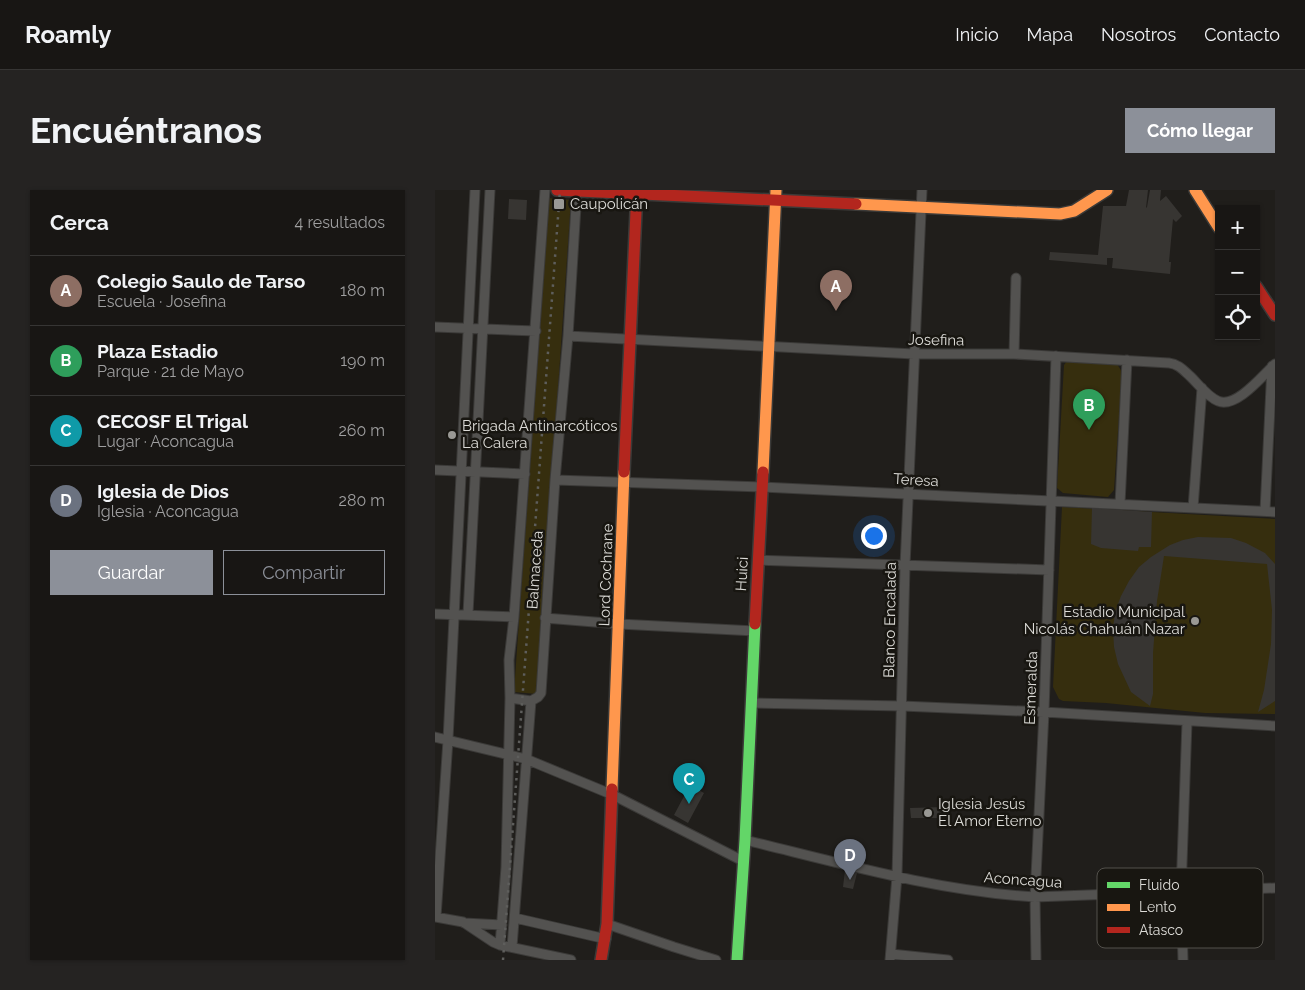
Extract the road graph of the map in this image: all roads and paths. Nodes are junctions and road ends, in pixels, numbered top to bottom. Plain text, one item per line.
1 (475, 190) edge
2 (490, 190) edge
3 (545, 190) edge
4 (557, 190) edge
5 (922, 190) edge
6 (1107, 190) edge
7 (1195, 190) edge
8 (576, 191) edge
9 (637, 192) edge
10 (776, 195) edge
11 (921, 208) junction
12 (1215, 222) edge
13 (1016, 278) dead end
14 (1260, 292) edge
15 (1274, 311) edge
16 (435, 327) edge
17 (467, 328) junction
18 (482, 329) junction
19 (536, 331) junction
20 (568, 336) junction
21 (629, 339) junction
22 (769, 346) junction
23 (914, 354) junction
24 (1014, 354) junction
25 (1056, 356) junction
26 (1127, 360) junction
27 (1274, 365) edge
28 (1202, 388) junction
29 (435, 470) edge
30 (462, 471) junction
31 (475, 472) junction
32 (525, 474) junction
33 (555, 480) junction
34 (625, 483) junction
35 (762, 487) junction
36 (908, 493) junction
37 (1051, 501) junction
38 (1120, 504) junction
39 (1193, 508) junction
40 (1265, 511) junction
41 (1275, 512) edge
42 (758, 560) junction
43 (905, 566) junction
44 (1049, 570) junction
45 (435, 614) edge
46 (455, 614) junction
47 (468, 614) junction
48 (515, 617) junction
49 (545, 618) junction
50 (619, 624) junction
51 (755, 631) junction
52 (510, 698) junction
53 (531, 701) junction
54 (751, 703) junction
55 (902, 706) junction
56 (1044, 712) junction
57 (1187, 722) junction
58 (1275, 726) edge
59 (435, 737) edge
60 (448, 740) junction
61 (509, 754) junction
62 (526, 759) junction
63 (613, 795) junction
64 (745, 840) junction
65 (438, 854) edge
66 (743, 861) junction
67 (1182, 868) edge
68 (897, 876) junction
69 (1097, 895) edge
70 (1035, 897) junction
71 (436, 917) edge
72 (515, 918) junction
73 (463, 922) junction
74 (607, 924) junction
75 (501, 925) junction
76 (605, 939) junction
77 (500, 945) junction
78 (512, 947) junction
79 (890, 957) edge
80 (571, 960) edge
81 (601, 960) edge
82 (716, 960) edge
83 (737, 960) edge
84 (948, 960) edge
85 (1036, 960) edge

1 - 17 street
2 - 18 street
3 - 19 street, Balmaceda
4 - 8 street
5 - 11 street, Blanco Encalada
6 - 11 street
7 - 12 street
8 - 9 street
8 - 20 street, Balmaceda
9 - 10 street
9 - 21 street, Lord Cochrane
10 - 11 street
10 - 22 street, Huici
11 - 23 street, Blanco Encalada
13 - 24 street
14 - 15 street
16 - 17 street
17 - 18 street
17 - 30 street
18 - 19 street
18 - 31 street
19 - 32 street, Balmaceda
20 - 21 street, Josefina
20 - 33 street, Balmaceda
21 - 22 street, Josefina
21 - 34 street, Lord Cochrane
22 - 23 street, Josefina
22 - 35 street, Huici
23 - 24 street, Josefina
23 - 36 street, Blanco Encalada
24 - 25 street, Josefina
25 - 26 street, Josefina
25 - 37 street, Esmeralda
26 - 28 street, Josefina
26 - 38 street
27 - 28 street, Josefina
27 - 40 street
28 - 39 street
29 - 30 street
30 - 31 street
30 - 46 street
31 - 32 street
31 - 47 street
32 - 48 street, Balmaceda
33 - 34 street, Teresa
33 - 49 street, Balmaceda
34 - 35 street, Teresa
34 - 50 street, Lord Cochrane
35 - 36 street, Teresa
35 - 42 street, Huici
36 - 37 street, Teresa
36 - 43 street, Blanco Encalada
37 - 38 street, Teresa
37 - 44 street, Esmeralda
38 - 39 street, Teresa
39 - 40 street, Teresa
40 - 41 street, Teresa
42 - 43 street
42 - 51 street, Huici
43 - 44 street
43 - 55 street, Blanco Encalada
44 - 56 street, Esmeralda
45 - 46 street
46 - 47 street
46 - 60 street
47 - 48 street
48 - 52 street, Balmaceda
49 - 50 street
49 - 53 street, Balmaceda
50 - 51 street
50 - 63 street, Lord Cochrane
51 - 54 street, Huici
52 - 53 street
52 - 61 street, Balmaceda
53 - 62 street, Balmaceda
54 - 55 street
54 - 64 street, Huici
55 - 56 street
55 - 68 street, Blanco Encalada
56 - 57 street
56 - 70 street, Esmeralda
57 - 58 street
57 - 67 street
59 - 60 street
60 - 61 street
60 - 65 street
61 - 62 street
61 - 75 street, Balmaceda
62 - 63 street
62 - 72 street, Balmaceda
63 - 66 street
63 - 74 street, Lord Cochrane
64 - 66 street, Huici
64 - 68 street, Aconcagua
65 - 71 street
66 - 83 street, Huici
68 - 70 street, Aconcagua
68 - 79 street, Blanco Encalada
69 - 70 street, Aconcagua
70 - 85 street, Esmeralda
71 - 73 street
72 - 76 street
72 - 78 street, Balmaceda
73 - 75 street
73 - 77 street
74 - 76 street, Lord Cochrane
74 - 82 street
75 - 77 street, Balmaceda
76 - 81 street, Lord Cochrane
77 - 78 street
78 - 80 street
79 - 84 street

